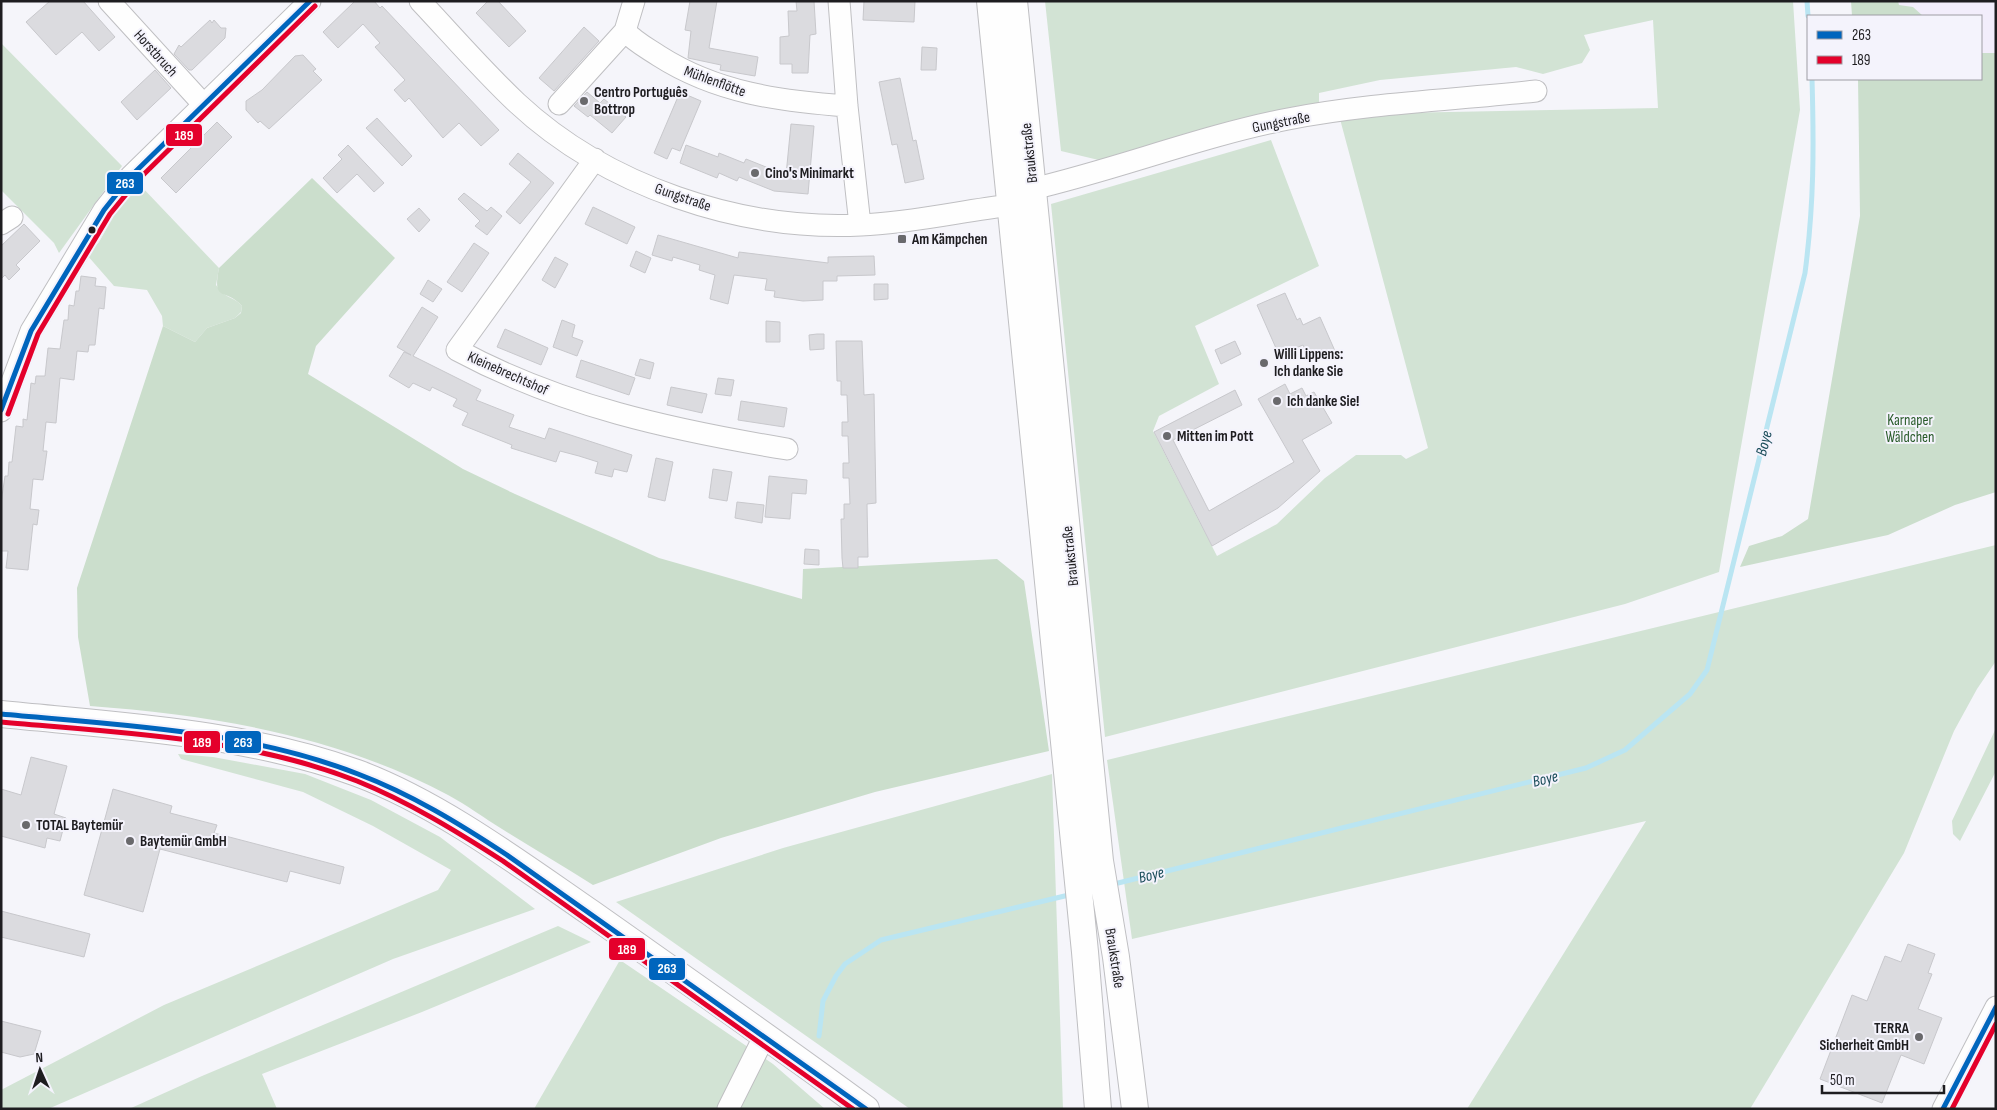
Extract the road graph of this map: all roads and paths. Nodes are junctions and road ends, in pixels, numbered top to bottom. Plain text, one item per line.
1 (109, 1) edge
2 (310, 1) edge
3 (420, 1) edge
4 (634, 1) edge
5 (840, 1) edge
6 (990, 1) edge
7 (1014, 1) edge
8 (625, 31) junction
9 (1536, 91) dead end
10 (202, 104) junction
11 (559, 104) dead end
12 (847, 106) junction
13 (595, 159) junction
14 (1032, 189) junction
15 (1011, 205) junction
16 (860, 225) junction
17 (1, 411) edge
18 (787, 449) dead end
19 (1, 700) edge
20 (12, 715) edge
21 (1088, 863) junction
22 (1996, 1007) edge
23 (767, 1036) junction
24 (1987, 1044) edge
25 (1097, 1105) edge
26 (728, 1109) edge
27 (866, 1109) edge
28 (1135, 1109) edge
29 (1943, 1109) edge

1 - 10 street, Horstbruch
2 - 10 street
3 - 13 street, Gungstraße
4 - 8 street
5 - 12 street
6 - 15 main road, Braukstraße
7 - 14 main road, Braukstraße
8 - 11 street
8 - 12 street, Mühlenflötte
9 - 14 street, Gungstraße
10 - 17 street
12 - 16 street
13 - 16 street, Gungstraße
13 - 18 street, Kleinebrechtshof
14 - 21 main road, Braukstraße
15 - 16 street, Gungstraße
15 - 21 main road, Braukstraße
19 - 20 street
20 - 23 main road
21 - 25 main road, Braukstraße
21 - 28 main road, Braukstraße
22 - 24 street
23 - 26 street
23 - 27 main road
24 - 29 street

